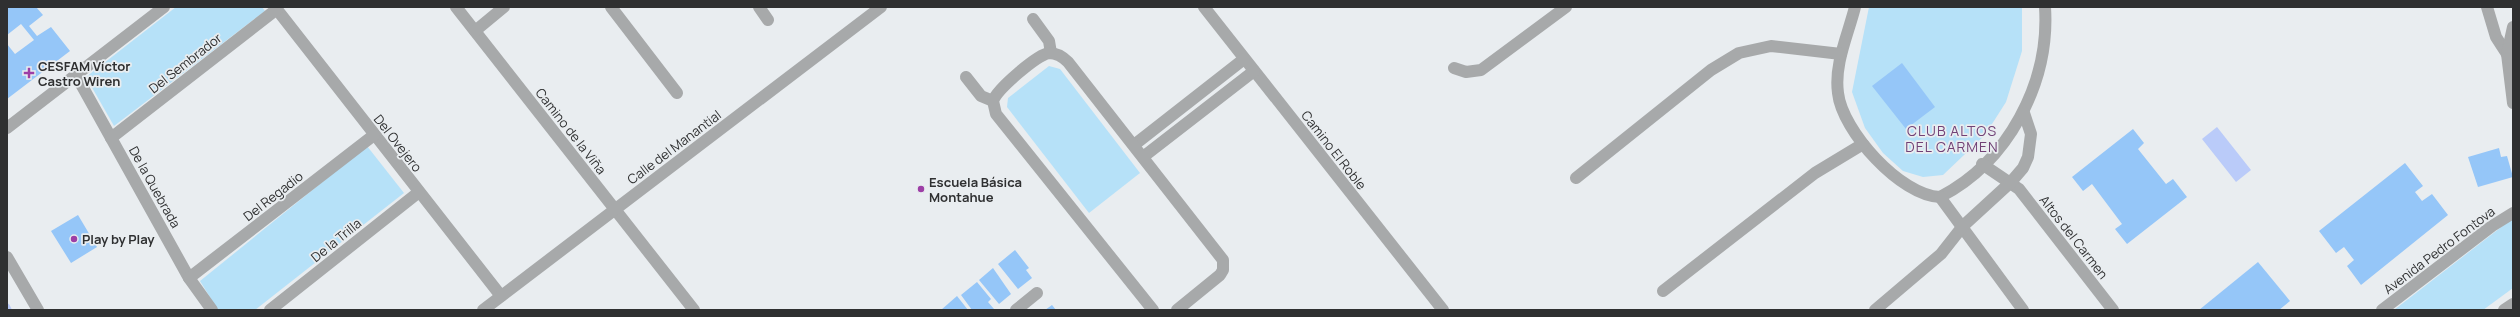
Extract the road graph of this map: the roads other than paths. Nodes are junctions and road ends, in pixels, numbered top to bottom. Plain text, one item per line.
1 (164, 7) edge
2 (456, 7) edge
3 (504, 7) edge
4 (611, 7) edge
5 (759, 7) edge
6 (881, 7) edge
7 (1204, 7) edge
8 (1566, 7) edge
9 (1855, 7) edge
10 (2045, 7) edge
11 (276, 8) edge
12 (2488, 13) edge
13 (2513, 18) edge
14 (1033, 19) dead end
15 (768, 20) dead end
16 (2513, 27) edge
17 (475, 31) junction
18 (1051, 53) junction
19 (1841, 54) junction
20 (2507, 54) junction
21 (1244, 59) junction
22 (1454, 68) dead end
23 (1254, 71) junction
24 (76, 75) junction
25 (966, 77) dead end
26 (677, 93) dead end
27 (993, 100) junction
28 (2513, 103) edge
29 (2024, 113) junction
30 (7, 128) edge
31 (374, 135) junction
32 (111, 138) junction
33 (1863, 144) junction
34 (1134, 145) junction
35 (1143, 157) junction
36 (1982, 164) junction
37 (1576, 178) dead end
38 (2011, 182) junction
39 (419, 192) junction
40 (1940, 197) junction
41 (615, 209) junction
42 (2513, 213) edge
43 (1962, 226) junction
44 (7, 257) edge
45 (189, 278) junction
46 (1663, 291) dead end
47 (1037, 293) dead end
48 (500, 296) junction
49 (2513, 304) edge
50 (38, 310) edge
51 (212, 310) edge
52 (270, 310) edge
53 (483, 310) edge
54 (694, 310) edge
55 (1016, 310) edge
56 (1153, 310) edge
57 (1177, 310) edge
58 (1443, 310) edge
59 (1875, 310) edge
60 (2023, 310) edge
61 (2113, 310) edge
62 (2382, 310) edge
63 (2504, 310) edge

1 - 24 street
2 - 17 street, Camino de la Viña
3 - 17 street
4 - 26 street
5 - 15 street
6 - 41 street, Calle del Manantial
7 - 21 street, Camino El Roble
8 - 22 street
9 - 19 street
10 - 29 street
11 - 31 street, Del Ovejero
11 - 32 street, Del Sembrador
12 - 13 street
12 - 20 street
14 - 18 street
16 - 20 street
17 - 41 street, Camino de la Viña
18 - 27 street
18 - 34 street
19 - 33 street
19 - 37 street
20 - 28 street
21 - 23 street, Camino El Roble
21 - 34 street
23 - 35 street
23 - 58 street, Camino El Roble
24 - 30 street
24 - 32 street, De la Quebrada
25 - 27 street
27 - 56 street
29 - 36 street
29 - 38 street
31 - 39 street, Del Ovejero
31 - 45 street, Del Regadio
32 - 45 street, De la Quebrada
33 - 40 street
33 - 46 street
34 - 35 street
35 - 57 street
36 - 38 street, Altos del Carmen
36 - 40 street
38 - 43 street
38 - 61 street, Altos del Carmen
39 - 48 street, Del Ovejero
39 - 52 street, De la Trilla
40 - 43 street
41 - 48 street, Calle del Manantial
41 - 54 street, Camino de la Viña
42 - 62 street, Avenida Pedro Fontova
43 - 59 street
43 - 60 street
44 - 50 street
45 - 51 street, De la Quebrada
47 - 55 street
48 - 53 street, Calle del Manantial
49 - 63 street

